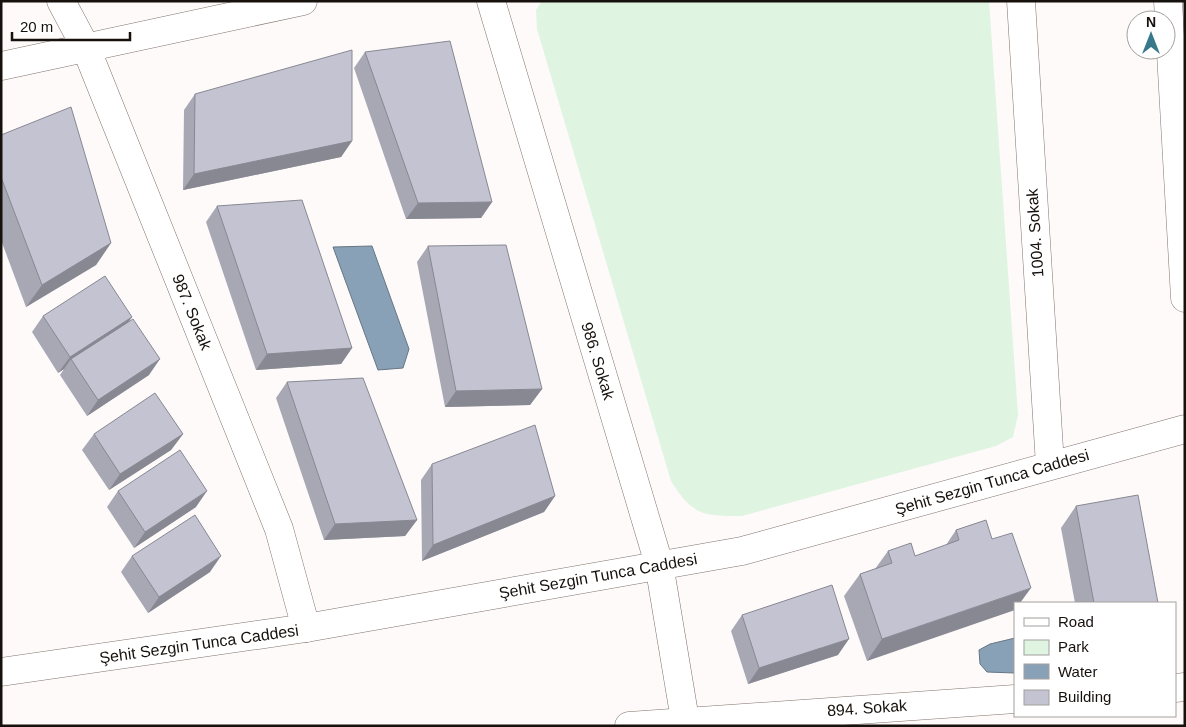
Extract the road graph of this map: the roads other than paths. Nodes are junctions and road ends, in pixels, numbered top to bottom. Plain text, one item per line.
1 (61, 1) edge
2 (302, 1) edge
3 (490, 1) edge
4 (1021, 1) edge
5 (1168, 1) edge
6 (86, 48) junction
7 (1, 66) edge
8 (1185, 298) edge
9 (1185, 429) edge
10 (1050, 465) junction
11 (659, 564) junction
12 (306, 628) junction
13 (1, 672) edge
14 (1014, 698) edge
15 (685, 723) edge
16 (629, 726) edge

1 - 6 street, 987. Sokak
2 - 6 street
3 - 11 street, 986. Sokak
4 - 10 street, 1004. Sokak
5 - 8 street
6 - 7 street
6 - 12 street, 987. Sokak
9 - 10 street, Şehit Sezgin Tunca Caddesi
10 - 11 street, Şehit Sezgin Tunca Caddesi
11 - 12 street, Şehit Sezgin Tunca Caddesi
11 - 15 street, 986. Sokak
12 - 13 street, Şehit Sezgin Tunca Caddesi
14 - 15 street, 894. Sokak
15 - 16 street, 894. Sokak

